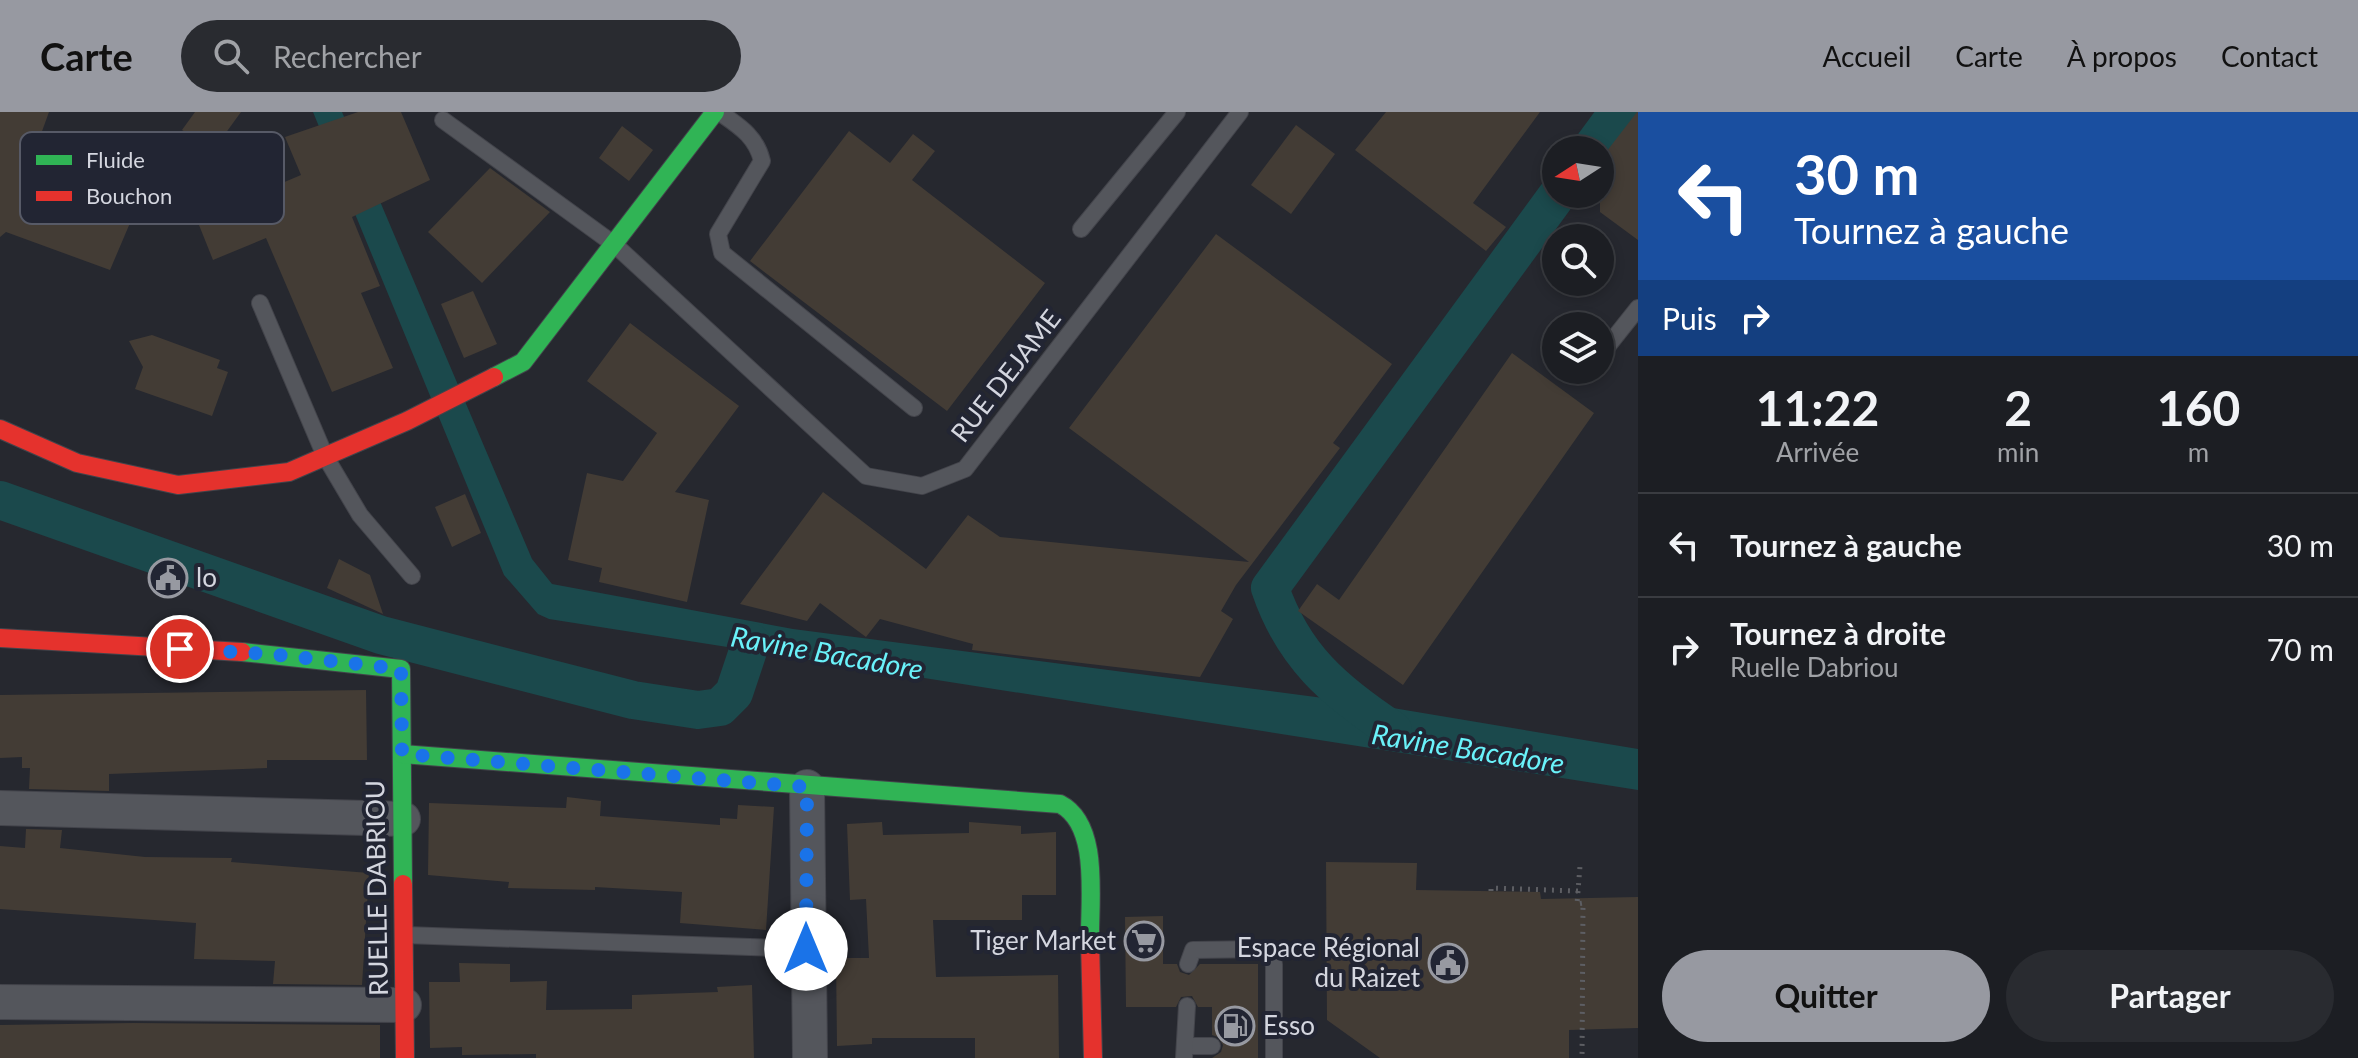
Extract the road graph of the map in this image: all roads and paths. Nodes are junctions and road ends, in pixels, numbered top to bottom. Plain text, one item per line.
1 (717, 112) edge
2 (1177, 112) edge
3 (1240, 112) edge
4 (443, 120) dead end
5 (1081, 229) dead end
6 (615, 245) junction
7 (260, 303) dead end
8 (1638, 308) edge
9 (1614, 338) edge
10 (914, 408) dead end
11 (0, 429) edge
12 (325, 456) junction
13 (412, 576) dead end
14 (0, 638) edge
15 (402, 754) junction
16 (807, 787) junction
17 (0, 808) edge
18 (403, 819) junction
19 (1580, 866) dead end
20 (1491, 891) dead end
21 (1578, 891) junction
22 (404, 935) junction
23 (806, 949) junction
24 (1188, 964) dead end
25 (0, 1002) edge
26 (404, 1005) junction
27 (1187, 1006) dead end
28 (1212, 1046) dead end
29 (1269, 1050) edge
30 (1184, 1052) edge
31 (405, 1058) edge
32 (810, 1058) edge
33 (1093, 1058) edge
34 (1582, 1058) edge

1 - 6 street
1 - 10 lane
2 - 5 lane
3 - 6 lane, RUE DEJAME
4 - 6 lane, RUE DEJAME
6 - 12 street
7 - 12 lane
8 - 9 lane
11 - 12 street
12 - 13 lane
14 - 15 street, RUELLE DABRIOU
15 - 16 street
15 - 18 street, RUELLE DABRIOU
16 - 23 street
16 - 33 street
17 - 18 street
18 - 22 street, RUELLE DABRIOU
19 - 21 path
20 - 21 path
21 - 34 path
22 - 23 lane
22 - 26 street, RUELLE DABRIOU
23 - 32 street
24 - 29 lane
25 - 26 street
26 - 31 street, RUELLE DABRIOU
27 - 30 lane
28 - 30 lane

